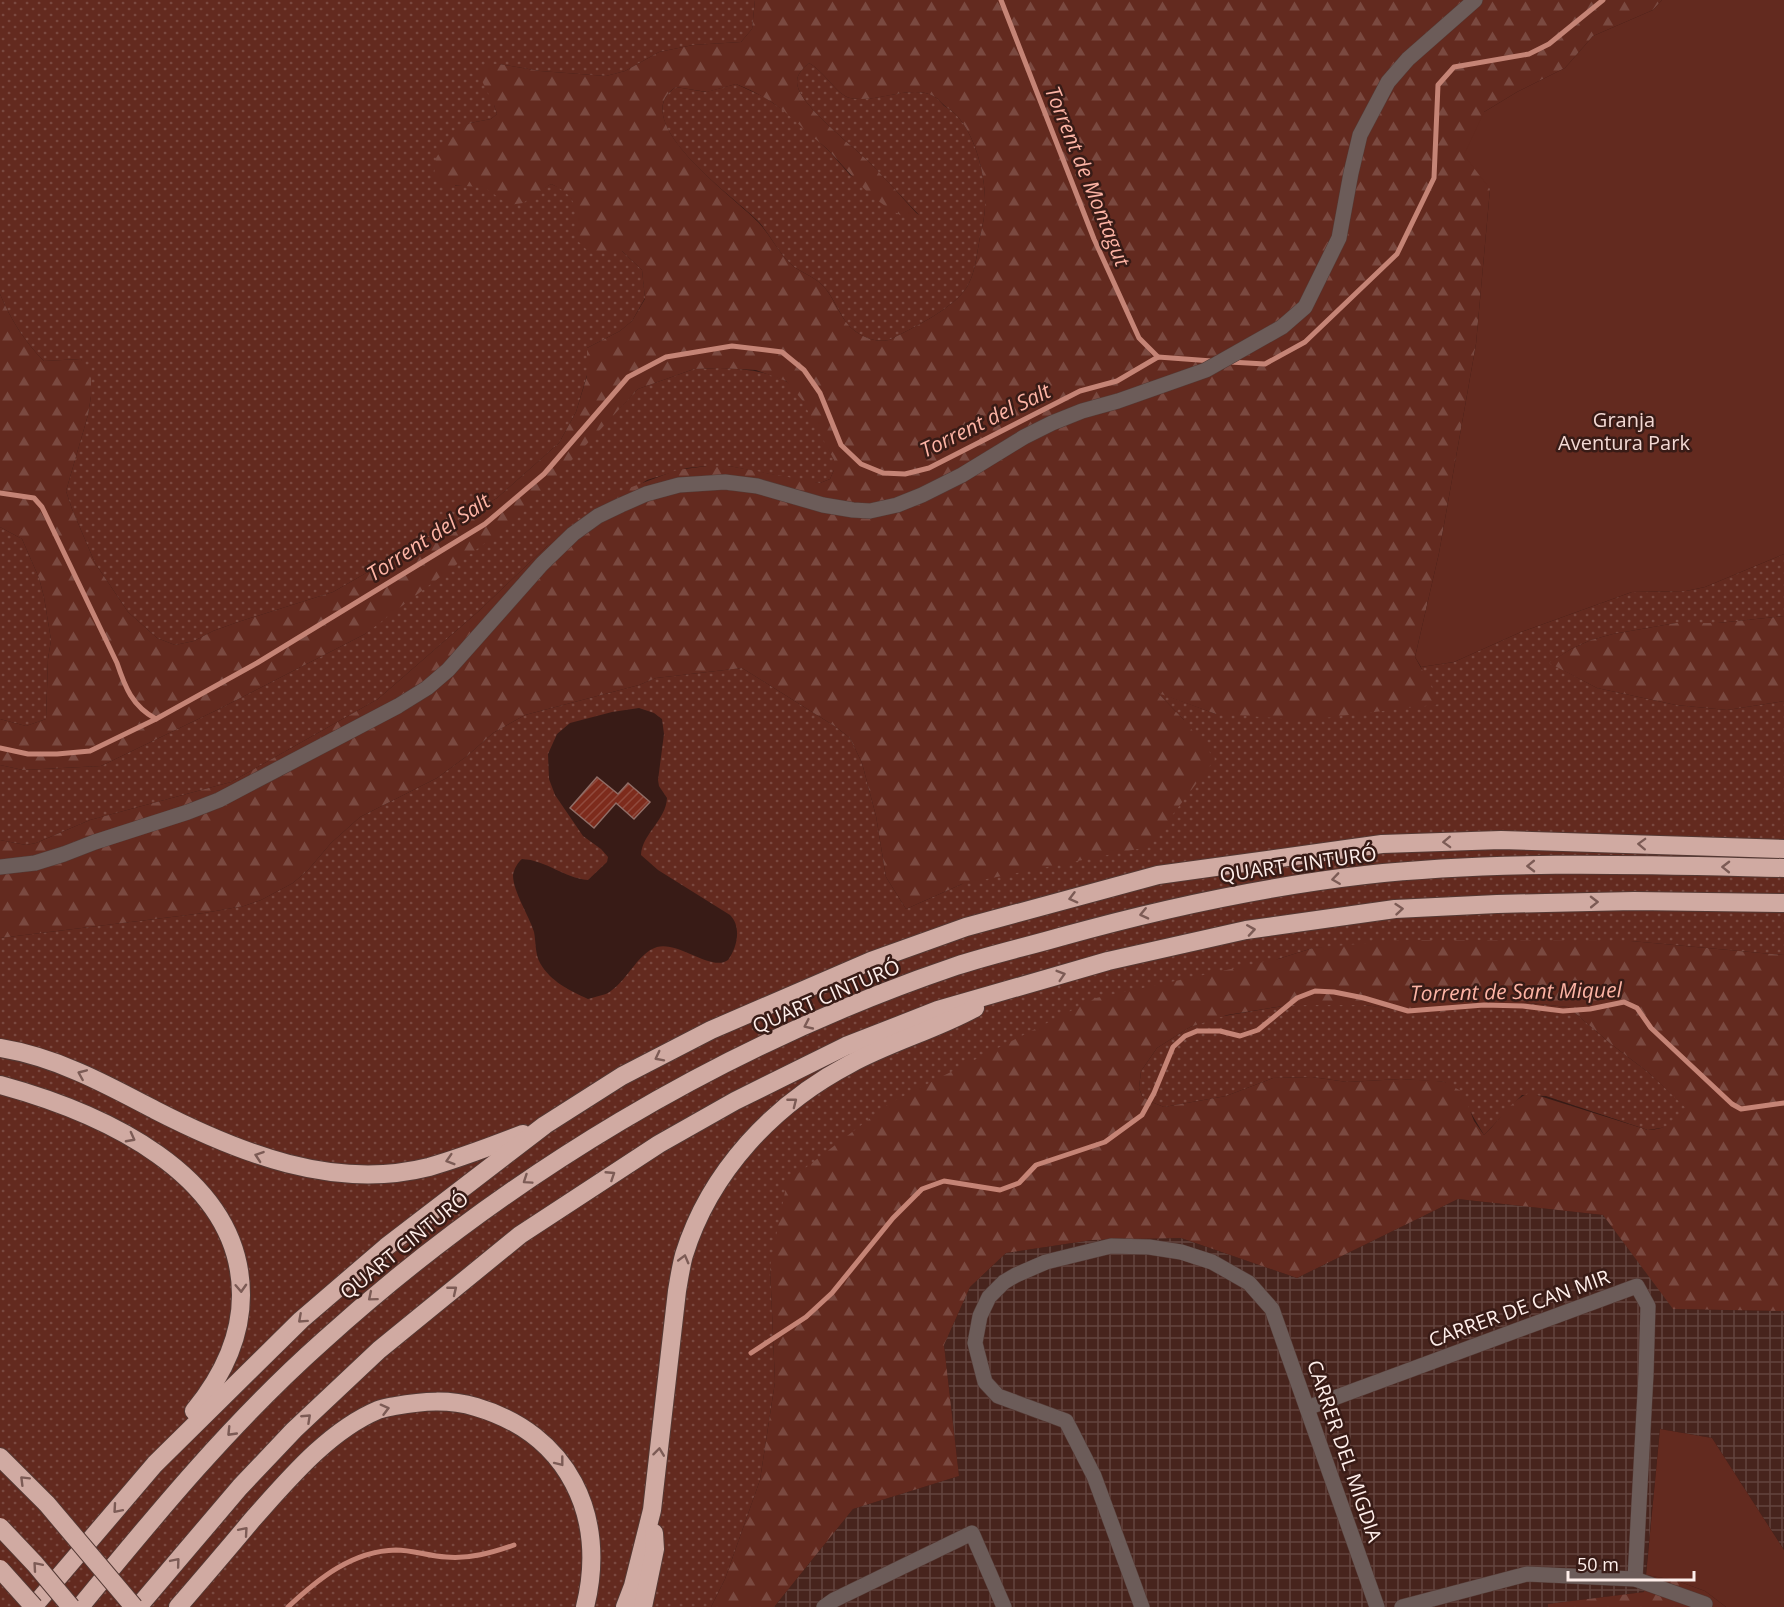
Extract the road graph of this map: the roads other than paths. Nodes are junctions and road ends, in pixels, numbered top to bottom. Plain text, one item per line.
1 (1475, 0) edge
2 (1784, 849) edge
3 (0, 867) edge
4 (1784, 868) edge
5 (1784, 903) edge
6 (1005, 991) junction
7 (0, 1048) edge
8 (0, 1084) edge
9 (544, 1125) junction
10 (1307, 1408) junction
11 (0, 1457) edge
12 (155, 1464) junction
13 (652, 1510) junction
14 (0, 1527) edge
15 (0, 1569) edge
16 (1635, 1579) junction
17 (1705, 1604) dead end
18 (832, 1605) edge
19 (33, 1607) edge
20 (71, 1607) edge
21 (80, 1607) edge
22 (136, 1607) edge
23 (178, 1607) edge
24 (585, 1607) edge
25 (625, 1607) edge
26 (643, 1607) edge
27 (1004, 1607) edge
28 (1142, 1607) edge
29 (1377, 1607) edge
30 (1402, 1607) edge

1 - 3 street
2 -> 9 highway
4 -> 21 highway, QUART CINTURÓ
6 -> 5 highway
13 -> 6 highway
22 -> 6 highway
9 -> 7 highway
8 -> 12 highway
9 -> 12 highway
10 - 16 street, CARRER DE CAN MIR
10 - 28 street, CARRER DEL MIGDIA
10 - 29 street, CARRER DEL MIGDIA
22 -> 11 highway, bridge
12 -> 19 highway
13 - 25 highway
13 - 26 highway
20 -> 14 highway, bridge
15 - 19 highway, bridge
16 - 17 street
16 - 30 street
18 - 27 street
23 -> 24 highway

